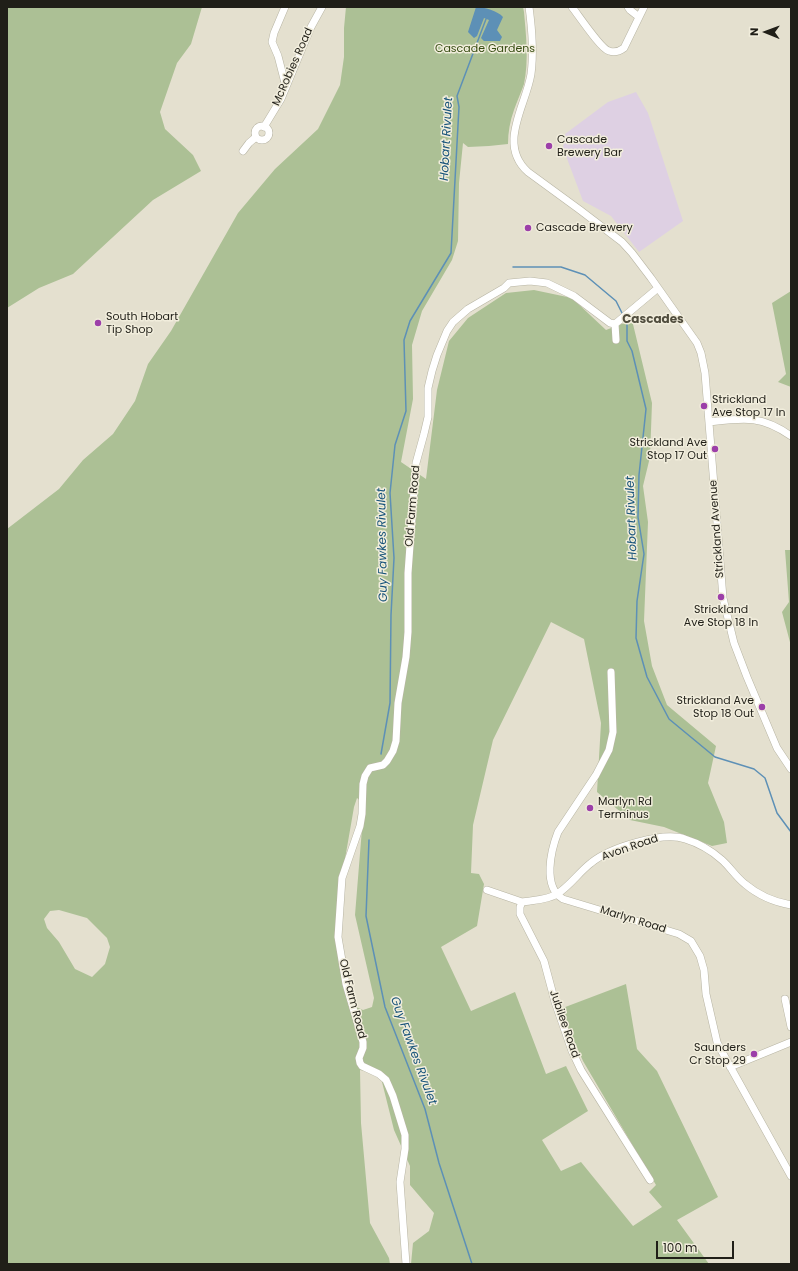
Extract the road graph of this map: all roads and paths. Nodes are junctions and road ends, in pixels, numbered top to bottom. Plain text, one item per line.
1 (285, 7) edge
2 (322, 7) edge
3 (529, 7) edge
4 (572, 7) edge
5 (628, 7) edge
6 (644, 7) edge
7 (639, 17) junction
8 (286, 87) junction
9 (243, 151) dead end
10 (658, 288) junction
11 (615, 324) junction
12 (616, 340) dead end
13 (709, 422) junction
14 (791, 436) edge
15 (611, 672) dead end
16 (791, 769) edge
17 (487, 890) dead end
18 (557, 894) junction
19 (522, 902) junction
20 (791, 906) edge
21 (785, 999) dead end
22 (791, 1027) edge
23 (791, 1042) edge
24 (791, 1046) edge
25 (778, 1048) junction
26 (730, 1067) junction
27 (791, 1176) edge
28 (650, 1180) dead end
29 (406, 1264) edge

1 - 8 street
2 - 8 street, McRobies Road
3 - 10 street, Strickland Avenue
4 - 7 street
5 - 7 street
6 - 7 street
8 - 9 street, McRobies Road
10 - 11 street
10 - 13 street, Strickland Avenue
11 - 12 street
11 - 29 street, Old Farm Road
13 - 14 street
13 - 16 street, Strickland Avenue
15 - 18 street
17 - 19 street
18 - 19 street
18 - 20 street, Avon Road
18 - 26 street, Marlyn Road
19 - 28 street, Jubilee Road
21 - 22 street
23 - 25 street
24 - 25 street
25 - 26 street
26 - 27 street, Marlyn Road

